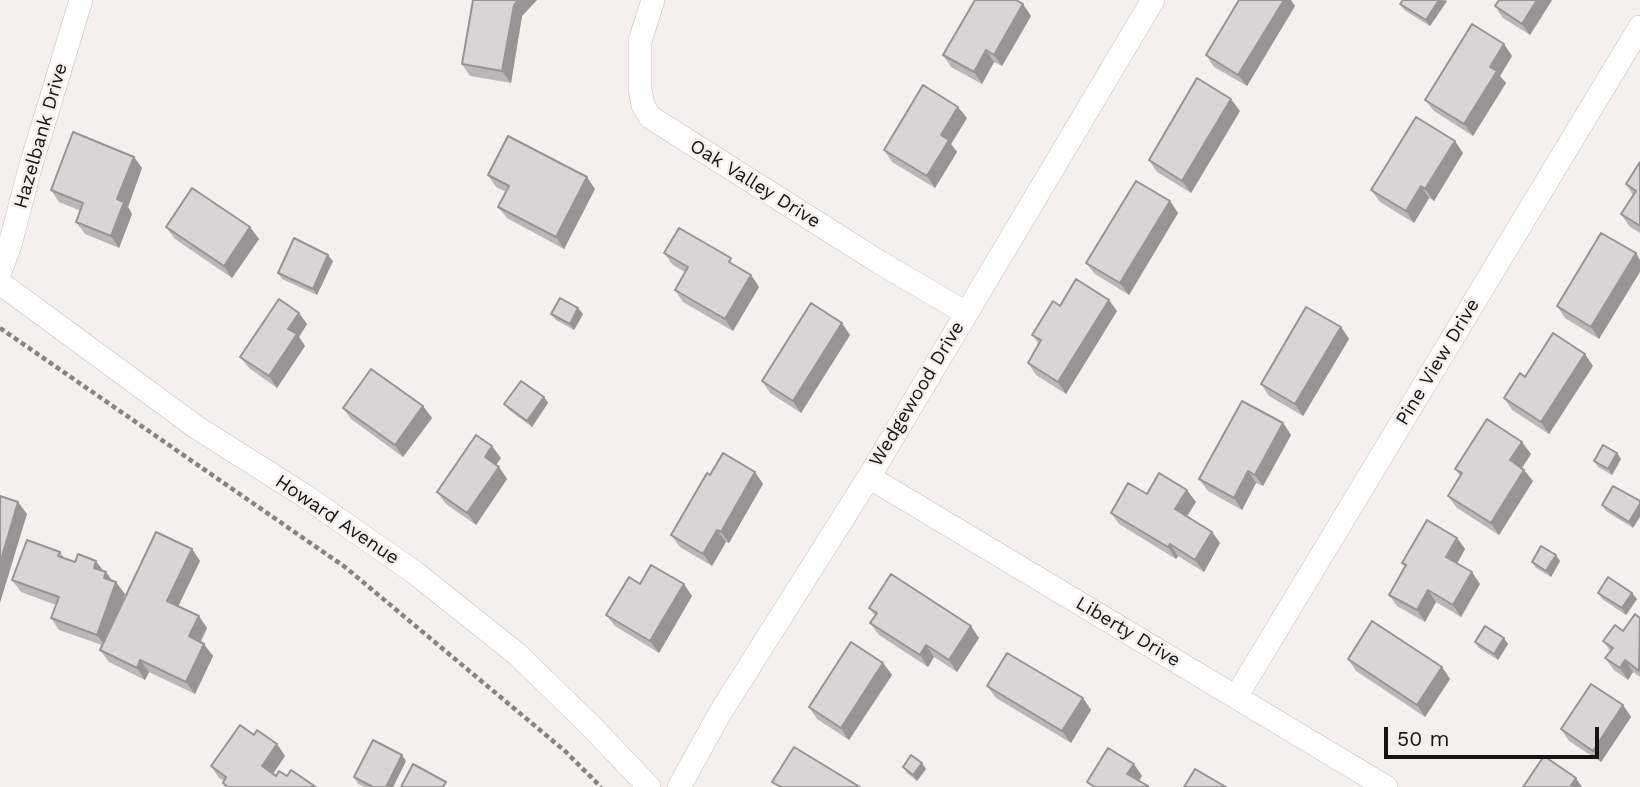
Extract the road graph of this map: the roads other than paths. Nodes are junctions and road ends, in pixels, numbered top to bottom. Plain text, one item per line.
1 (81, 0) edge
2 (653, 0) edge
3 (1153, 0) edge
4 (1640, 27) edge
5 (0, 272) edge
6 (0, 283) edge
7 (966, 313) junction
8 (869, 477) junction
9 (1236, 697) junction
10 (649, 787) edge
11 (679, 787) edge
12 (1386, 787) edge

1 - 5 street, Hazelbank Drive
2 - 7 street, Oak Valley Drive
3 - 7 street, Wedgewood Drive
4 - 9 street, Pine View Drive
6 - 10 street, Howard Avenue
7 - 8 street, Wedgewood Drive
8 - 9 street, Liberty Drive
8 - 11 street, Wedgewood Drive
9 - 12 street, Liberty Drive

